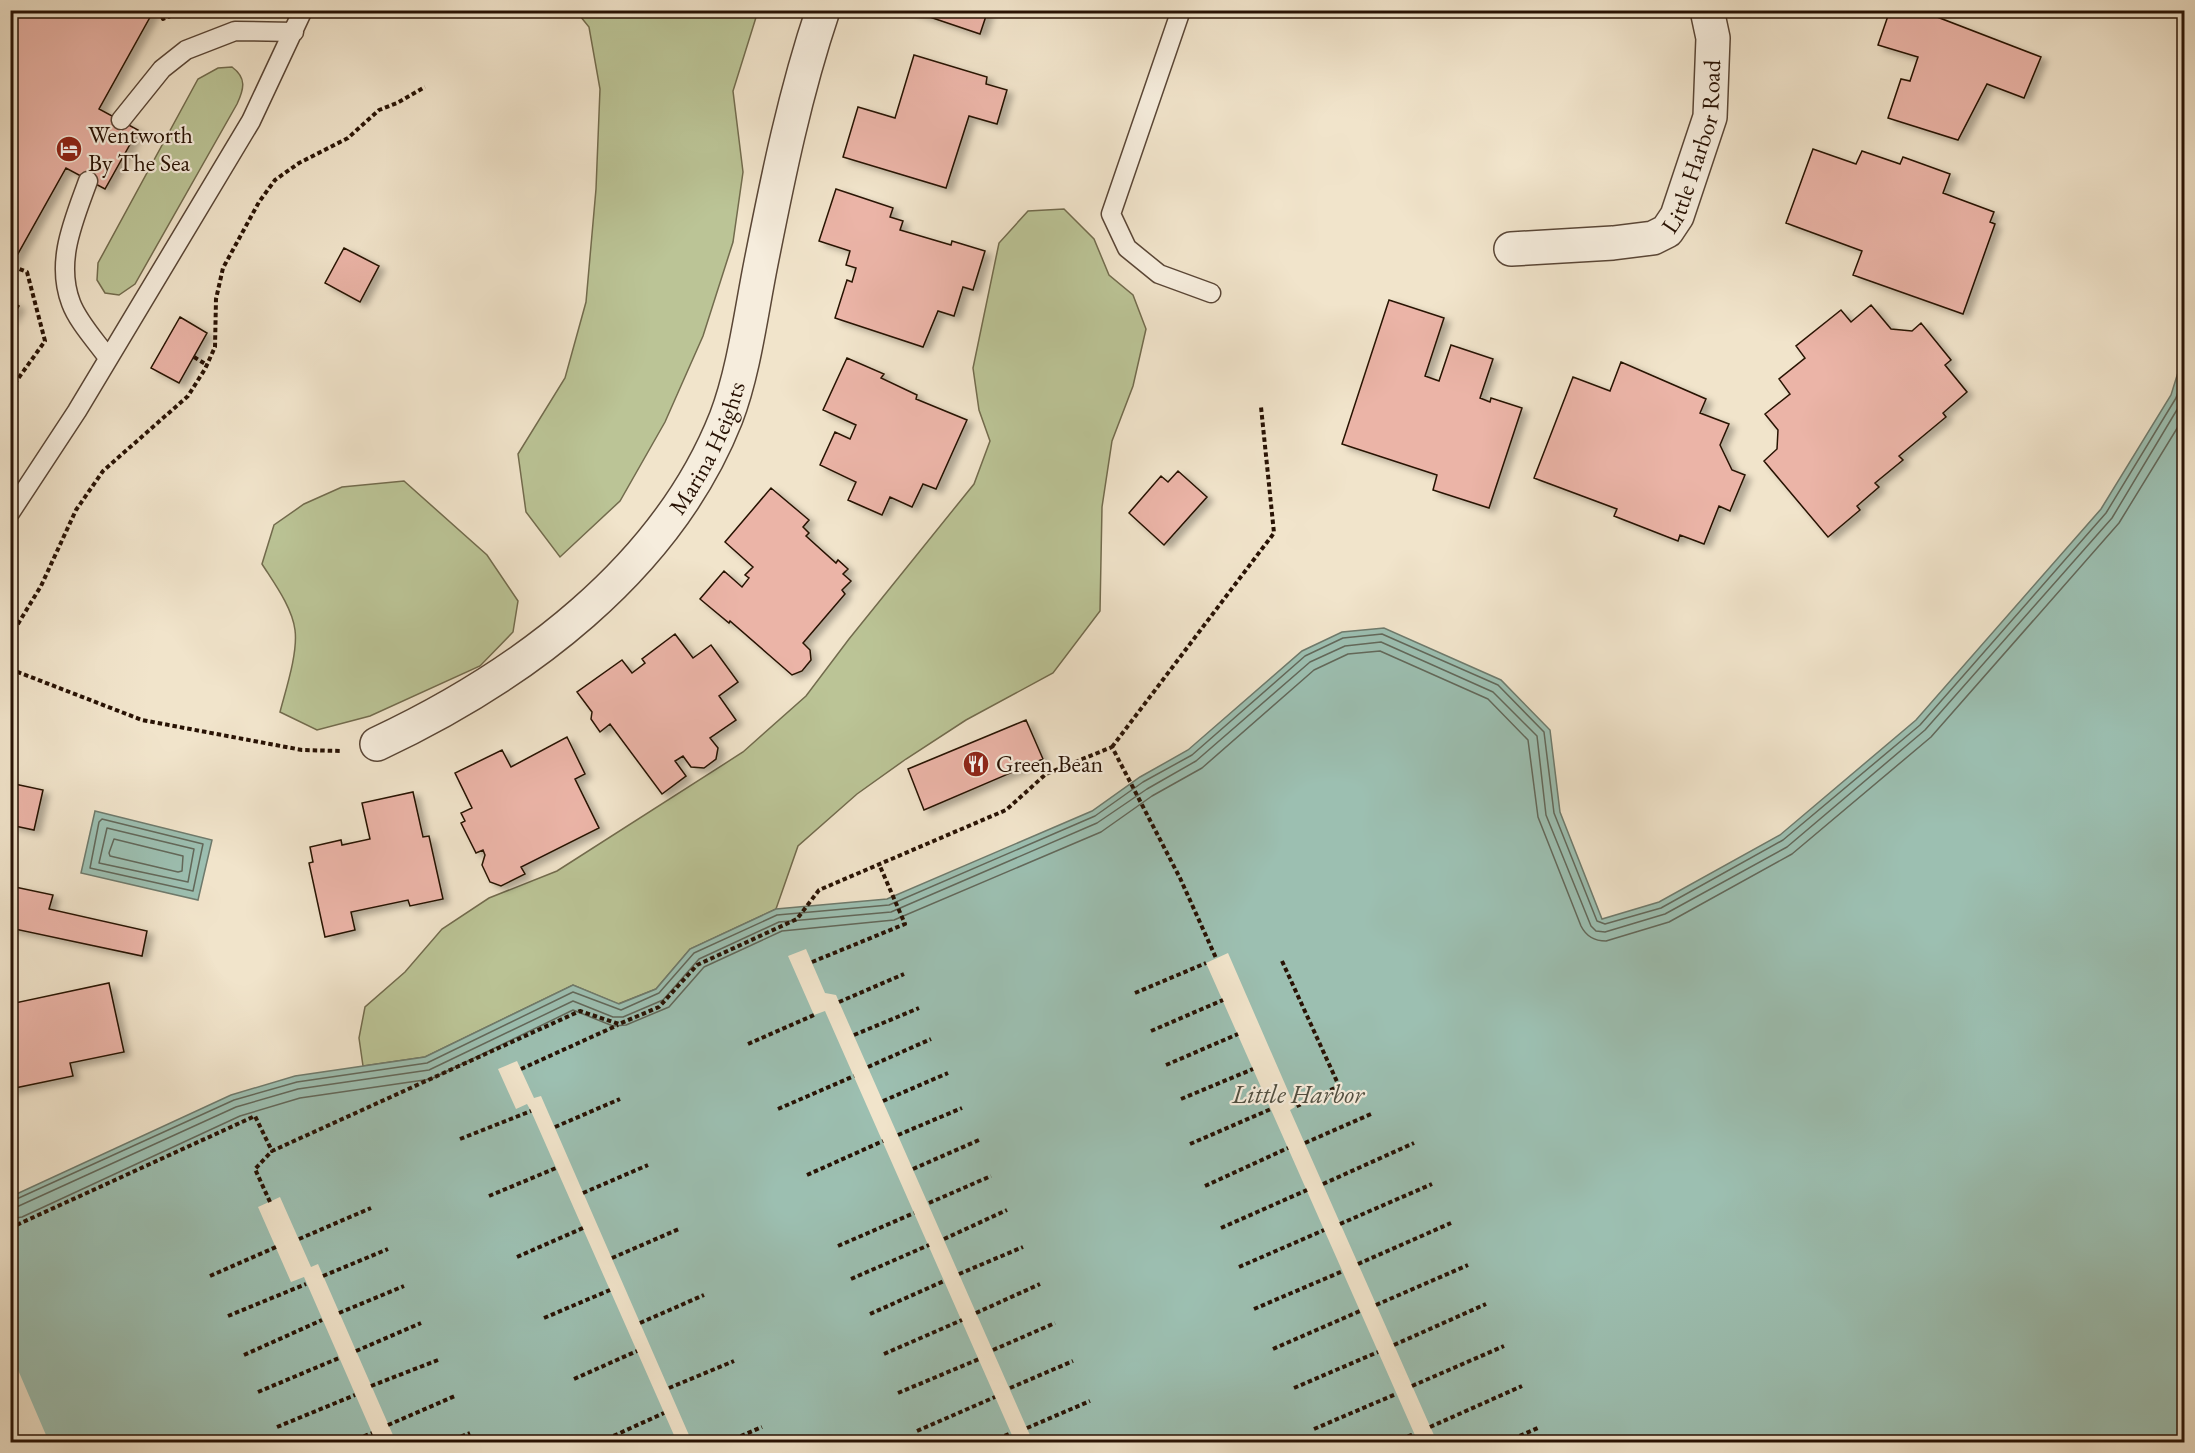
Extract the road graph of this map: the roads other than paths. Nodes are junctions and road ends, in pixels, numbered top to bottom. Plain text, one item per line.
1 (303, 10) edge
2 (823, 10) edge
3 (1181, 10) edge
4 (1707, 10) edge
5 (294, 32) junction
6 (121, 120) dead end
7 (88, 181) dead end
8 (1511, 249) dead end
9 (1211, 293) dead end
10 (108, 358) junction
11 (10, 513) edge
12 (377, 744) road end

1 - 5 lane
2 - 12 street, Marina Heights
3 - 9 lane
4 - 8 street, Little Harbor Road
5 - 6 lane
5 - 10 lane
7 - 10 lane
10 - 11 lane

